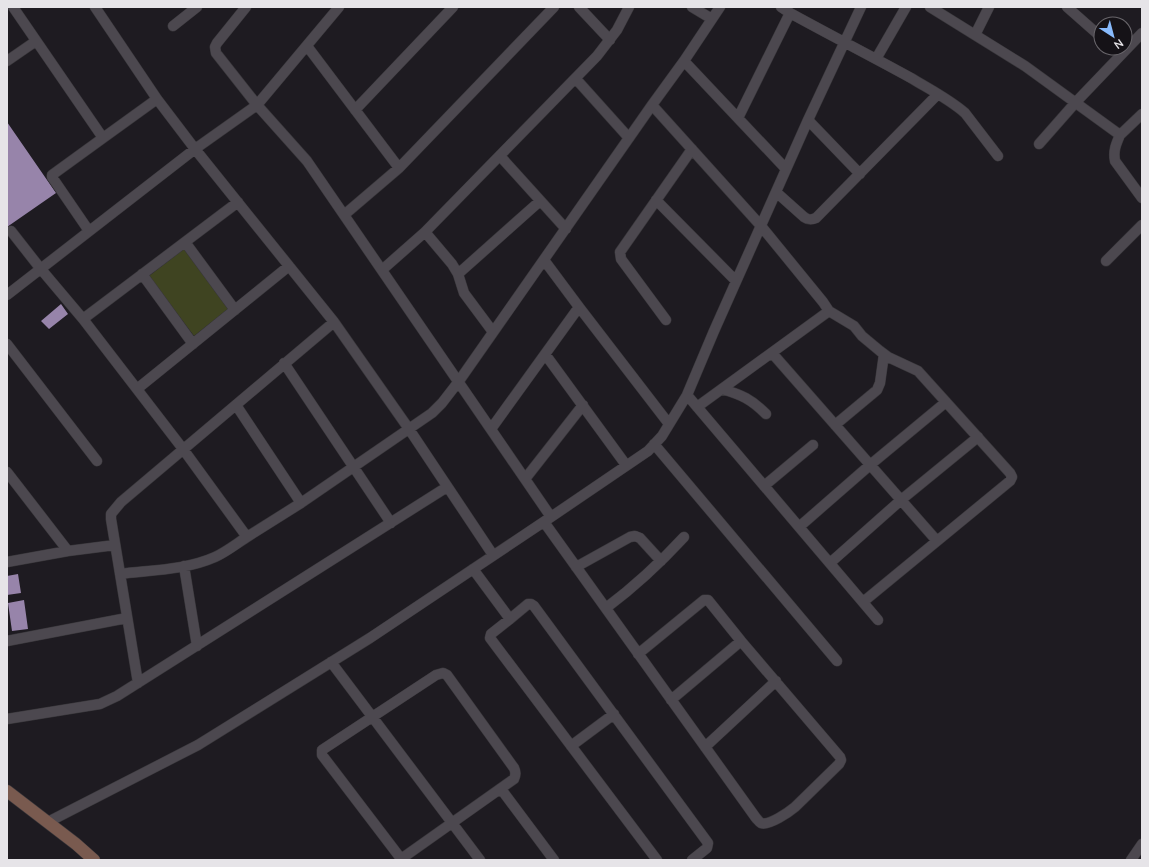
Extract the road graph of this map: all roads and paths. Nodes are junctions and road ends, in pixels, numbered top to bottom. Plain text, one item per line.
1 (12, 7) edge
2 (95, 7) edge
3 (197, 7) edge
4 (339, 7) edge
5 (453, 7) edge
6 (554, 7) edge
7 (579, 7) edge
8 (629, 7) edge
9 (692, 7) edge
10 (720, 7) edge
11 (781, 7) edge
12 (861, 7) edge
13 (906, 7) edge
14 (930, 7) edge
15 (989, 7) edge
16 (1067, 7) edge
17 (242, 9) edge
18 (790, 14) junction
19 (712, 19) junction
20 (173, 26) dead end
21 (1093, 30) edge
22 (1142, 32) edge
23 (975, 35) junction
24 (1133, 39) edge
25 (610, 40) junction
26 (36, 41) junction
27 (844, 43) junction
28 (307, 46) junction
29 (1113, 56) edge
30 (876, 59) junction
31 (7, 61) edge
32 (684, 61) junction
33 (576, 79) junction
34 (938, 94) junction
35 (157, 99) junction
36 (1076, 102) junction
37 (257, 105) junction
38 (652, 105) junction
39 (354, 110) junction
40 (1142, 114) edge
41 (738, 118) junction
42 (808, 120) junction
43 (1120, 135) junction
44 (103, 138) junction
45 (629, 138) junction
46 (1039, 144) dead end
47 (195, 149) junction
48 (692, 149) junction
49 (500, 156) junction
50 (998, 156) dead end
51 (399, 168) junction
52 (786, 169) junction
53 (860, 174) junction
54 (776, 192) junction
55 (1142, 198) edge
56 (656, 200) junction
57 (540, 201) junction
58 (238, 202) junction
59 (344, 215) junction
60 (1142, 224) edge
61 (761, 226) junction
62 (566, 229) junction
63 (11, 231) dead end
64 (89, 231) junction
65 (425, 232) junction
66 (185, 242) junction
67 (544, 260) junction
68 (1106, 261) dead end
69 (289, 266) junction
70 (40, 268) junction
71 (382, 270) junction
72 (142, 274) junction
73 (458, 274) junction
74 (736, 281) junction
75 (7, 295) edge
76 (579, 307) junction
77 (235, 310) junction
78 (829, 311) junction
79 (83, 319) junction
80 (666, 320) dead end
81 (334, 322) junction
82 (494, 332) junction
83 (7, 344) edge
84 (193, 344) junction
85 (772, 353) junction
86 (545, 354) junction
87 (884, 354) junction
88 (284, 363) junction
89 (459, 381) junction
90 (722, 389) junction
91 (137, 390) junction
92 (687, 395) junction
93 (946, 402) junction
94 (236, 405) junction
95 (583, 405) junction
96 (697, 407) junction
97 (766, 414) dead end
98 (669, 424) junction
99 (835, 425) junction
100 (409, 429) junction
101 (491, 429) junction
102 (978, 437) junction
103 (654, 444) junction
104 (813, 445) dead end
105 (183, 449) junction
106 (97, 460) dead end
107 (626, 465) junction
108 (870, 465) junction
109 (353, 467) junction
110 (7, 472) edge
111 (525, 478) junction
112 (764, 486) junction
113 (447, 487) junction
114 (901, 500) junction
115 (301, 503) junction
116 (548, 519) junction
117 (391, 523) junction
118 (799, 527) junction
119 (247, 537) junction
120 (684, 537) dead end
121 (937, 541) junction
122 (115, 545) junction
123 (68, 551) junction
124 (493, 555) junction
125 (661, 561) junction
126 (7, 562) edge
127 (830, 563) junction
128 (184, 566) junction
129 (576, 567) junction
130 (473, 569) junction
131 (120, 574) junction
132 (863, 602) junction
133 (606, 608) junction
134 (127, 618) junction
135 (510, 619) junction
136 (878, 620) dead end
137 (7, 641) edge
138 (742, 641) junction
139 (197, 646) junction
140 (638, 654) junction
141 (838, 661) dead end
142 (331, 662) junction
143 (776, 681) junction
144 (138, 683) junction
145 (671, 700) junction
146 (614, 714) junction
147 (372, 716) junction
148 (7, 719) edge
149 (571, 746) junction
150 (705, 747) junction
151 (500, 789) junction
152 (7, 791) edge
153 (48, 822) junction
154 (452, 823) junction
155 (1142, 844) edge
156 (94, 860) edge
157 (401, 860) edge
158 (480, 860) edge
159 (554, 860) edge
160 (657, 860) edge
161 (692, 860) edge
162 (1131, 860) edge

1 - 26 street
2 - 35 street
3 - 20 street
4 - 28 street
5 - 39 street
6 - 51 street
7 - 25 street
8 - 25 street
9 - 19 street
10 - 19 street
11 - 18 street
12 - 27 street
13 - 30 street
14 - 23 street
15 - 23 street
16 - 21 street
17 - 37 street
18 - 27 street
18 - 41 street
19 - 32 street
22 - 24 street
23 - 36 street
25 - 33 street
26 - 31 street
26 - 44 street
27 - 30 street
27 - 42 street
28 - 37 street
28 - 39 street
29 - 36 street
30 - 34 street
32 - 38 street
32 - 41 street
33 - 45 street
33 - 49 street
34 - 50 street
34 - 53 street
35 - 44 street
35 - 47 street
36 - 43 street
36 - 46 street
37 - 47 street
37 - 59 street
38 - 45 street
38 - 48 street
39 - 51 street
40 - 43 street
41 - 52 street
42 - 52 street
42 - 53 street
43 - 55 street
44 - 64 street
45 - 62 street
47 - 58 street
47 - 64 street
48 - 56 street
48 - 61 street
49 - 57 street
49 - 65 street
51 - 59 street
52 - 54 street
53 - 54 street
54 - 61 street
56 - 74 street
56 - 80 street
57 - 62 street
57 - 73 street
58 - 66 street
58 - 69 street
59 - 71 street
60 - 68 street
61 - 74 street
61 - 78 street
62 - 67 street
63 - 70 street
64 - 70 street
65 - 71 street
65 - 73 street
66 - 72 street
66 - 77 street
67 - 76 street
67 - 82 street
69 - 77 street
69 - 81 street
70 - 75 street
70 - 79 street
71 - 89 street
72 - 79 street
72 - 84 street
73 - 82 street
74 - 92 street
76 - 86 street
76 - 98 street
77 - 84 street
78 - 85 street
78 - 87 street
79 - 91 street
81 - 88 street
81 - 100 street
82 - 89 street
83 - 106 street
84 - 91 street
85 - 90 street
85 - 99 street
86 - 95 street
86 - 101 street
87 - 93 street
87 - 99 street
88 - 94 street
88 - 109 street
89 - 100 street
89 - 101 street
90 - 96 street
90 - 97 street
91 - 105 street
92 - 96 street
92 - 98 street
93 - 102 street
93 - 108 street
94 - 105 street
94 - 115 street
95 - 107 street
95 - 111 street
96 - 112 street
98 - 103 street
99 - 108 street
100 - 109 street
100 - 113 street
101 - 111 street
102 - 114 street
102 - 121 street
103 - 107 street
103 - 141 street
104 - 112 street
105 - 119 street
105 - 122 street
107 - 116 street
108 - 114 street
108 - 118 street
109 - 115 street
109 - 117 street
110 - 123 street
111 - 116 street
112 - 118 street
113 - 117 street
113 - 124 street
114 - 121 street
114 - 127 street
115 - 119 street
116 - 124 street
116 - 129 street
117 - 139 street
118 - 127 street
119 - 128 street
120 - 125 street
121 - 132 street
122 - 123 street
122 - 131 street
123 - 126 street
124 - 130 street
125 - 129 street
125 - 133 street
127 - 132 street
128 - 131 street
128 - 139 street
129 - 133 street
130 - 135 street
130 - 142 street
131 - 134 street
132 - 136 street
133 - 140 street
134 - 137 street
134 - 144 street
135 - 146 street
135 - 149 street
138 - 140 street
138 - 143 street
138 - 145 street
139 - 144 street
140 - 145 street
142 - 147 street
142 - 153 street
143 - 150 street
143 - 150 street
144 - 148 street
145 - 150 street
146 - 149 street
146 - 161 street
147 - 151 street
147 - 154 street
147 - 157 street
149 - 160 street
151 - 154 street
151 - 159 street
152 - 153 street
153 - 156 street
154 - 157 street
154 - 158 street
155 - 162 street

